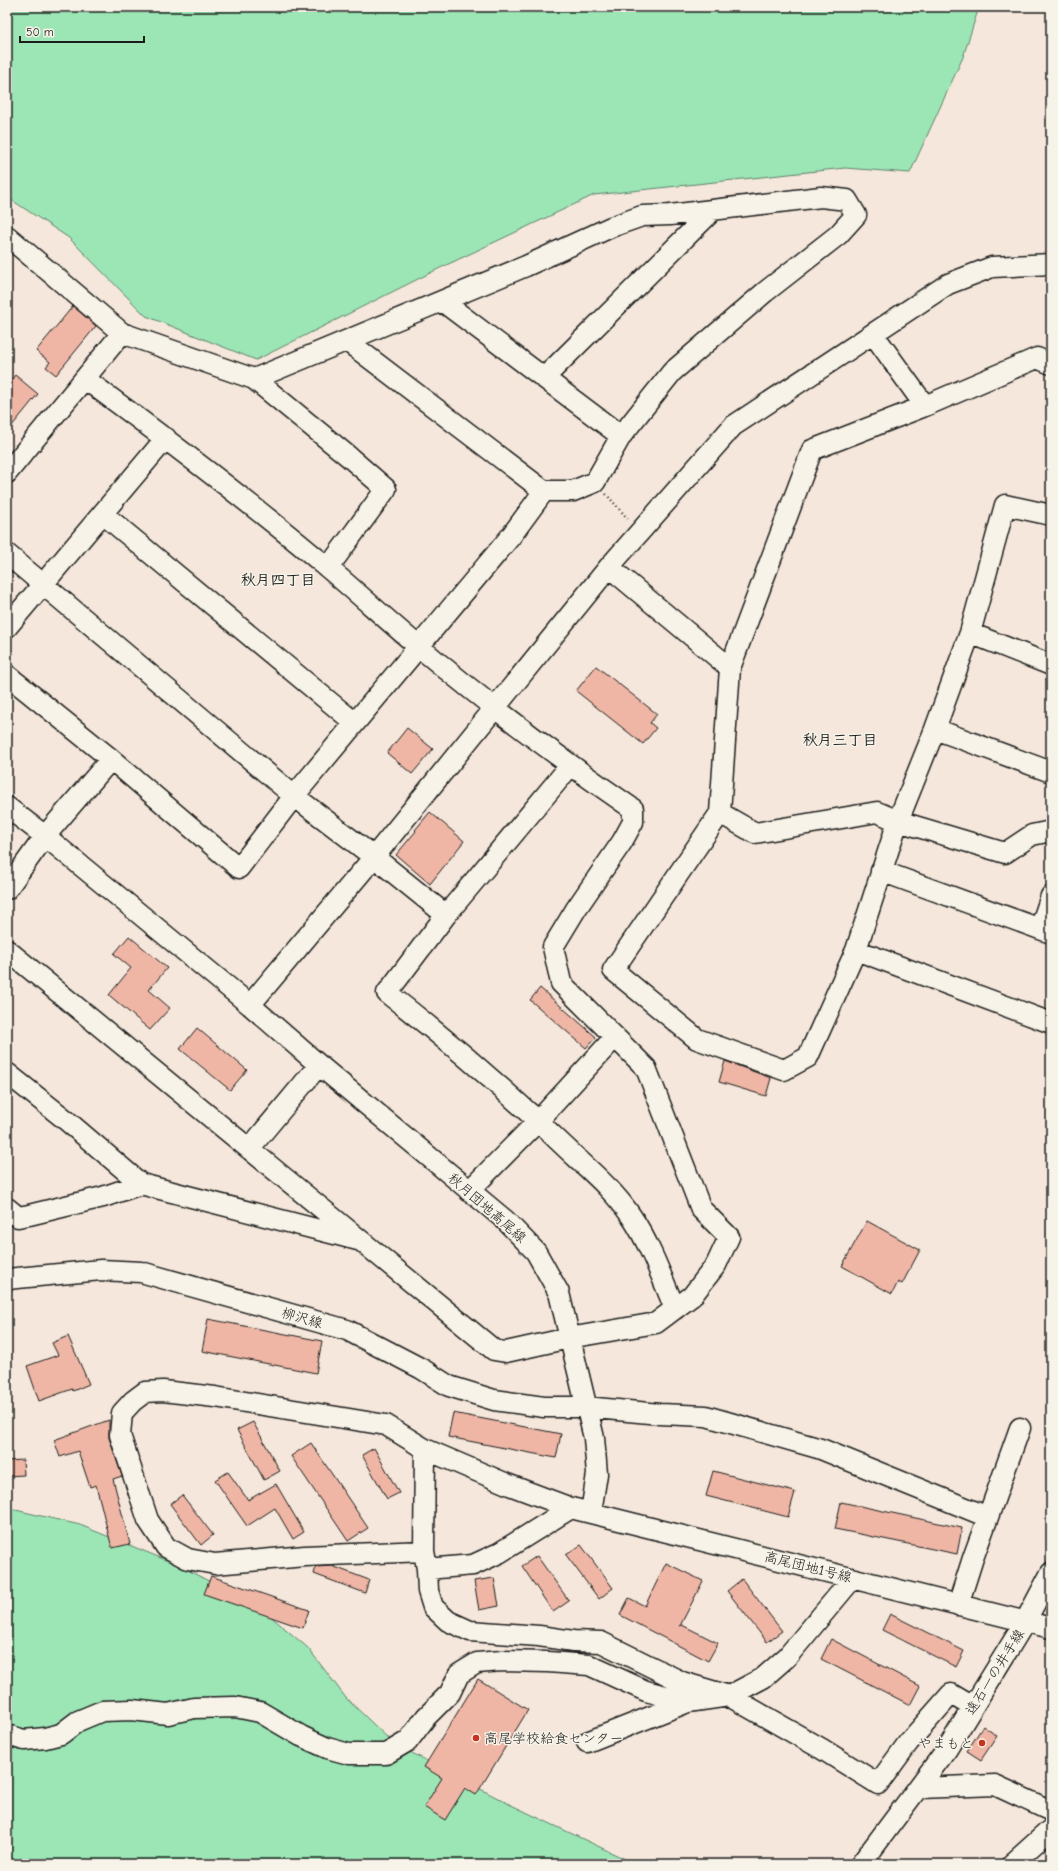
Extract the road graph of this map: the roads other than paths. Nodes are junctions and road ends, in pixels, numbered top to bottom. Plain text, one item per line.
1 (713, 210) junction
2 (7, 236) edge
3 (1051, 264) edge
4 (442, 301) junction
5 (122, 333) junction
6 (874, 335) junction
7 (347, 341) junction
8 (1051, 364) edge
9 (545, 377) junction
10 (85, 379) junction
11 (254, 380) junction
12 (925, 406) junction
13 (621, 436) junction
14 (166, 438) junction
15 (7, 473) edge
16 (544, 491) junction
17 (103, 514) junction
18 (1051, 515) edge
19 (7, 554) edge
20 (609, 567) junction
21 (328, 568) junction
22 (44, 583) junction
23 (7, 627) edge
24 (970, 633) junction
25 (418, 647) junction
26 (1051, 665) edge
27 (730, 668) junction
28 (7, 675) edge
29 (495, 708) junction
30 (355, 723) junction
31 (935, 729) junction
32 (111, 759) junction
33 (570, 766) junction
34 (1051, 772) edge
35 (294, 796) junction
36 (7, 807) edge
37 (720, 813) junction
38 (898, 821) junction
39 (1051, 830) edge
40 (46, 836) junction
41 (374, 857) junction
42 (881, 871) junction
43 (7, 889) edge
44 (1051, 896) edge
45 (446, 915) junction
46 (1045, 931) edge
47 (7, 950) edge
48 (856, 950) junction
49 (250, 1005) junction
50 (1051, 1023) edge
51 (615, 1037) junction
52 (319, 1065) junction
53 (7, 1073) edge
54 (538, 1121) junction
55 (249, 1149) junction
56 (141, 1184) junction
57 (470, 1191) junction
58 (7, 1208) edge
59 (364, 1242) junction
60 (7, 1279) edge
61 (675, 1309) junction
62 (569, 1338) junction
63 (585, 1407) junction
64 (1020, 1428) dead end
65 (425, 1449) junction
66 (571, 1508) junction
67 (591, 1512) junction
68 (988, 1517) junction
69 (426, 1560) junction
70 (1051, 1573) edge
71 (852, 1579) junction
72 (958, 1605) junction
73 (1025, 1622) junction
74 (1051, 1628) edge
75 (729, 1696) junction
76 (688, 1702) junction
77 (973, 1707) junction
78 (7, 1735) edge
79 (587, 1742) dead end
80 (920, 1788) junction
81 (1051, 1811) edge
82 (1046, 1840) edge
83 (861, 1864) edge
84 (1012, 1864) edge

1 - 4 street
1 - 9 street
1 - 13 street
2 - 5 street
3 - 6 street
4 - 7 street
4 - 9 street
5 - 10 street
5 - 11 street
6 - 12 street
6 - 20 street
7 - 11 street
7 - 16 street
8 - 12 street
9 - 13 street
10 - 14 street
10 - 15 street
11 - 21 street
12 - 27 street
13 - 16 street
14 - 17 street
14 - 21 street
16 - 25 street
17 - 22 street
17 - 30 street
18 - 24 street
19 - 22 street
20 - 27 street
20 - 29 street
21 - 25 street
22 - 23 street
22 - 35 street
24 - 26 street
24 - 31 street
25 - 29 street
25 - 30 street
27 - 37 street
28 - 32 street
29 - 33 street
29 - 41 street
30 - 35 street
31 - 34 street
31 - 38 street
32 - 35 street
32 - 40 street
33 - 45 street
33 - 51 street
35 - 41 street
36 - 40 street, 秋月団地高尾線
37 - 38 street
37 - 48 street
38 - 39 street
38 - 42 street
40 - 43 street
40 - 49 street, 秋月団地高尾線
41 - 45 street
41 - 49 street
42 - 46 street
42 - 48 street
44 - 46 street
45 - 54 street
47 - 55 street
48 - 50 street
49 - 52 street, 秋月団地高尾線
51 - 54 street
51 - 61 street
52 - 55 street
52 - 57 street, 秋月団地高尾線
53 - 56 street
54 - 57 street
54 - 61 street
55 - 59 street
56 - 58 street
56 - 59 street
57 - 62 street, 秋月団地高尾線
59 - 62 street
60 - 63 street, 柳沢線
61 - 62 street
62 - 63 street, 秋月団地高尾線
63 - 67 street, 秋月団地高尾線
63 - 68 street, 柳沢線
64 - 68 street
65 - 66 street, 高尾団地1号線
65 - 69 street
65 - 69 street, 高尾団地1号線
66 - 67 street, 高尾団地1号線
66 - 69 street, 高尾団地1号線
67 - 71 street, 高尾団地1号線
68 - 72 street
69 - 75 street
70 - 73 street, 遠石一の井手線
71 - 72 street, 高尾団地1号線
71 - 75 street
72 - 73 street, 高尾団地1号線
73 - 74 street, 高尾団地1号線
73 - 77 street, 遠石一の井手線
75 - 76 street
75 - 77 street
76 - 78 street
76 - 79 street
77 - 80 street, 遠石一の井手線
80 - 81 street
80 - 83 street, 遠石一の井手線
82 - 84 street

